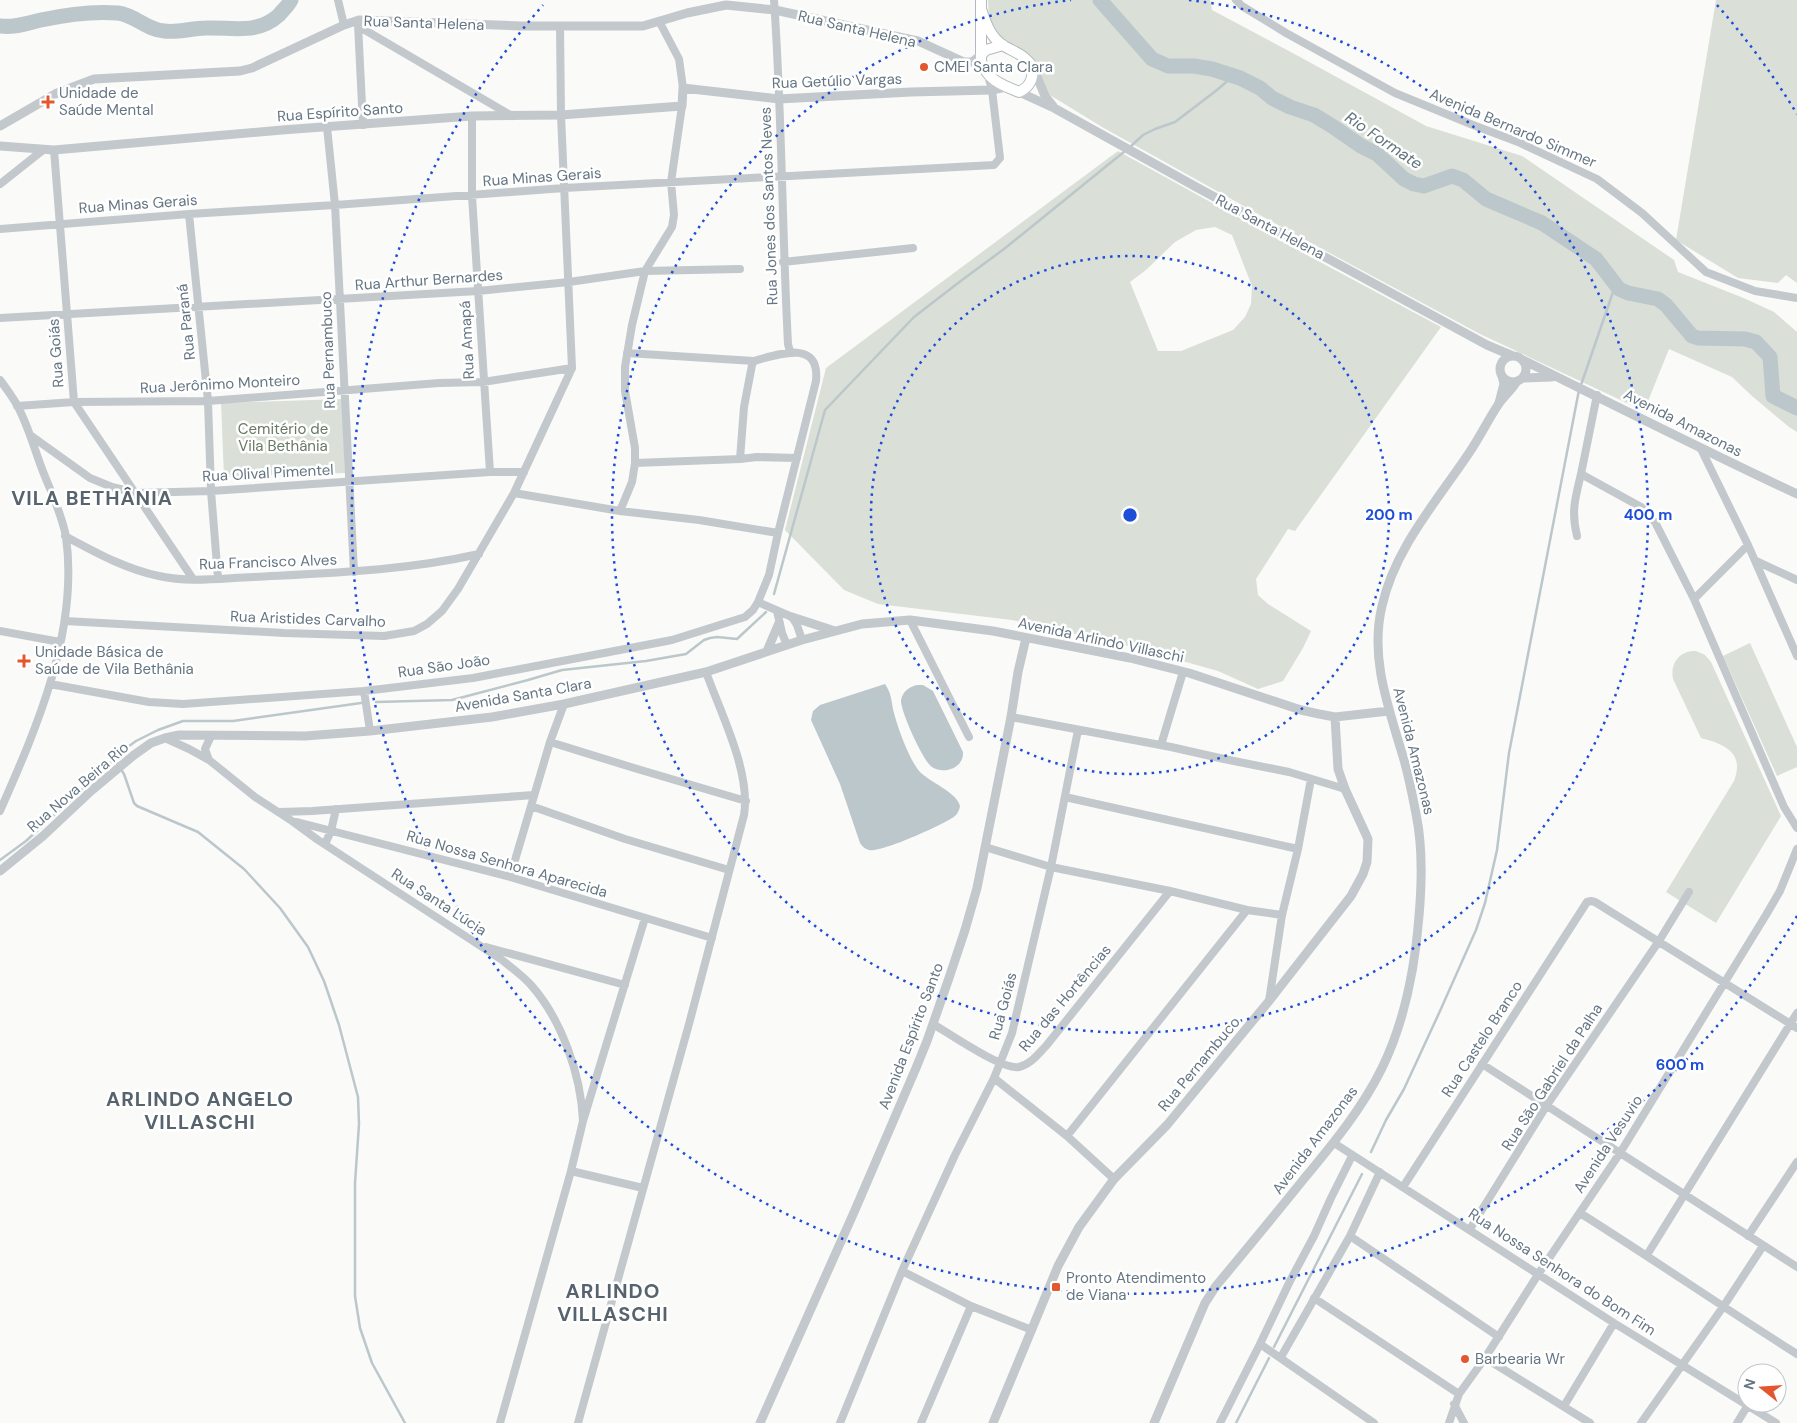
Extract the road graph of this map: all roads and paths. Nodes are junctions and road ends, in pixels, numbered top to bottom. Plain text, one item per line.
1 (338, 0) edge
2 (774, 0) edge
3 (1236, 0) edge
4 (981, 5) edge
5 (774, 10) junction
6 (664, 20) junction
7 (358, 23) junction
8 (344, 25) junction
9 (560, 26) junction
10 (1003, 45) junction
11 (981, 54) junction
12 (1033, 67) junction
13 (988, 76) junction
14 (1006, 87) junction
15 (683, 88) junction
16 (992, 90) junction
17 (1019, 92) junction
18 (779, 99) junction
19 (682, 106) junction
20 (1054, 108) junction
21 (561, 115) junction
22 (472, 116) junction
23 (512, 116) junction
24 (363, 125) junction
25 (0, 126) edge
26 (327, 127) junction
27 (0, 146) edge
28 (43, 150) junction
29 (54, 150) junction
30 (781, 176) junction
31 (670, 182) junction
32 (0, 184) edge
33 (564, 188) junction
34 (472, 196) junction
35 (335, 205) junction
36 (189, 214) junction
37 (60, 224) junction
38 (0, 229) edge
39 (913, 248) dead end
40 (783, 262) junction
41 (740, 269) dead end
42 (645, 271) junction
43 (569, 282) junction
44 (478, 291) junction
45 (1797, 298) edge
46 (340, 300) junction
47 (199, 306) junction
48 (67, 315) junction
49 (0, 318) edge
50 (1487, 344) junction
51 (790, 352) junction
52 (627, 353) junction
53 (1513, 356) junction
54 (1523, 360) junction
55 (754, 361) junction
56 (1501, 364) junction
57 (572, 368) junction
58 (1502, 376) junction
59 (1557, 378) junction
60 (0, 380) edge
61 (1520, 380) junction
62 (483, 382) junction
63 (344, 391) junction
64 (1597, 395) junction
65 (208, 401) junction
66 (74, 402) junction
67 (1499, 403) junction
68 (17, 406) junction
69 (30, 436) junction
70 (1702, 449) junction
71 (740, 458) junction
72 (797, 458) junction
73 (636, 463) junction
74 (490, 472) junction
75 (524, 472) junction
76 (1581, 474) junction
77 (348, 482) junction
78 (211, 490) junction
79 (136, 493) junction
80 (514, 493) junction
81 (1797, 494) edge
82 (620, 511) junction
83 (778, 533) junction
84 (65, 536) junction
85 (1578, 536) dead end
86 (1748, 545) junction
87 (479, 554) junction
88 (1756, 561) junction
89 (354, 572) junction
90 (218, 578) junction
91 (193, 579) junction
92 (1797, 580) edge
93 (1694, 599) junction
94 (758, 602) junction
95 (777, 611) junction
96 (792, 617) junction
97 (910, 620) junction
98 (65, 621) junction
99 (779, 623) junction
100 (862, 624) joint
101 (0, 631) edge
102 (835, 631) junction
103 (1026, 638) junction
104 (802, 640) junction
105 (60, 642) junction
106 (786, 645) junction
107 (767, 651) junction
108 (1797, 656) edge
109 (706, 672) junction
110 (1183, 672) junction
111 (50, 684) junction
112 (364, 691) junction
113 (564, 704) junction
114 (1389, 711) junction
115 (1011, 717) junction
116 (1334, 717) junction
117 (1078, 730) junction
118 (370, 731) junction
119 (179, 735) joint
120 (211, 736) junction
121 (969, 737) dead end
122 (165, 738) junction
123 (550, 742) junction
124 (1162, 745) junction
125 (209, 760) junction
126 (1311, 779) junction
127 (1345, 789) junction
128 (534, 795) junction
129 (1065, 797) junction
130 (746, 801) junction
131 (531, 806) junction
132 (336, 810) junction
133 (0, 811) edge
134 (279, 812) junction
135 (292, 821) junction
136 (1797, 828) edge
137 (331, 830) junction
138 (325, 844) junction
139 (985, 847) junction
140 (1298, 849) junction
141 (1797, 849) edge
142 (1052, 867) junction
143 (729, 870) junction
144 (0, 871) edge
145 (510, 877) junction
146 (1170, 891) junction
147 (1689, 892) dead end
148 (1247, 910) junction
149 (1282, 915) junction
150 (645, 918) junction
151 (712, 938) junction
152 (1659, 941) junction
153 (479, 945) junction
154 (1725, 982) junction
155 (625, 985) junction
156 (1269, 1001) junction
157 (1797, 1013) edge
158 (933, 1024) junction
159 (1793, 1026) edge
160 (999, 1063) junction
161 (1482, 1064) junction
162 (994, 1078) junction
163 (1547, 1105) junction
164 (583, 1121) junction
165 (1067, 1136) junction
166 (1334, 1143) junction
167 (1620, 1153) junction
168 (1352, 1156) junction
169 (1797, 1162) edge
170 (571, 1171) junction
171 (1380, 1172) junction
172 (1114, 1179) junction
173 (1403, 1186) junction
174 (643, 1188) junction
175 (1684, 1196) junction
176 (1580, 1212) junction
177 (1470, 1229) junction
178 (1350, 1236) junction
179 (1748, 1236) junction
180 (1763, 1246) junction
181 (1647, 1255) junction
182 (1797, 1267) edge
183 (902, 1271) junction
184 (1539, 1273) junction
185 (1314, 1298) junction
186 (971, 1306) junction
187 (1723, 1307) junction
188 (1614, 1323) junction
189 (1032, 1330) junction
190 (1499, 1337) junction
191 (1260, 1344) junction
192 (1797, 1354) edge
193 (1281, 1357) junction
194 (1485, 1358) junction
195 (1683, 1365) junction
196 (1459, 1394) junction
197 (1737, 1398) edge
198 (1454, 1404) junction
199 (1564, 1406) junction
200 (1760, 1413) edge
201 (1578, 1420) edge
202 (502, 1423) edge
203 (578, 1423) edge
204 (760, 1423) edge
205 (840, 1423) edge
206 (921, 1423) edge
207 (993, 1423) edge
208 (1154, 1423) edge
209 (1220, 1423) edge
210 (1374, 1423) edge
211 (1448, 1423) edge
212 (1464, 1423) edge
213 (1590, 1423) edge
214 (1641, 1423) edge
215 (1776, 1423) edge

1 - 8 street
2 - 5 street, Rua Jones dos Santos Neves
3 - 45 street, Avenida Bernardo Simmer
4 - 10 main road
4 - 11 main road
5 - 6 street, Rua Santa Helena
5 - 11 street, Rua Santa Helena
5 - 18 street, Rua Jones dos Santos Neves
6 - 9 street, Rua Santa Helena
6 - 15 street
7 - 8 street, Rua Santa Helena
7 - 9 street, Rua Santa Helena
7 - 23 street
7 - 24 street
8 - 25 street, Rua Santa Helena
9 - 21 street
10 - 11 main road, Rua Santa Helena
10 - 12 main road, Rua Santa Helena
11 - 13 main road
12 - 17 main road
12 - 20 street, Rua Santa Helena
13 - 14 main road, Rua Santa Helena
13 - 16 street, Rua Minas Gerais
14 - 16 street, Rua Getúlio Vargas
14 - 17 main road, Rua Santa Helena
15 - 18 street, Rua Getúlio Vargas
15 - 19 street
16 - 18 street, Rua Getúlio Vargas
16 - 30 street, Rua Minas Gerais
17 - 20 street, Rua Santa Helena
18 - 30 street, Rua Jones dos Santos Neves
19 - 21 street, Rua Espírito Santo
19 - 31 street
20 - 50 street, Rua Santa Helena
21 - 23 street, Rua Espírito Santo
21 - 33 street
22 - 23 street, Rua Espírito Santo
22 - 24 street, Rua Espírito Santo
22 - 34 street, Rua Amapá
24 - 26 street, Rua Espírito Santo
26 - 29 street, Rua Espírito Santo
26 - 35 street, Rua Pernambuco
27 - 28 street, Rua Espírito Santo
28 - 29 street, Rua Espírito Santo
28 - 32 street
29 - 37 street, Rua Goiás
30 - 31 street, Rua Minas Gerais
30 - 40 street, Rua Jones dos Santos Neves
31 - 33 street, Rua Minas Gerais
31 - 42 street
33 - 34 street, Rua Minas Gerais
33 - 43 street
34 - 35 street, Rua Minas Gerais
34 - 44 street, Rua Amapá
35 - 36 street, Rua Minas Gerais
35 - 46 street, Rua Pernambuco
36 - 37 street, Rua Minas Gerais
36 - 47 street, Rua Paraná
37 - 38 street, Rua Minas Gerais
37 - 48 street, Rua Goiás
39 - 40 street
40 - 51 street, Rua Jones dos Santos Neves
41 - 42 street, Rua Arthur Bernardes
42 - 43 street, Rua Arthur Bernardes
42 - 52 street
43 - 44 street, Rua Arthur Bernardes
43 - 57 street
44 - 46 street, Rua Arthur Bernardes
44 - 62 street, Rua Amapá
46 - 47 street, Rua Arthur Bernardes
46 - 63 street, Rua Pernambuco
47 - 48 street, Rua Arthur Bernardes
47 - 65 street, Rua Paraná
48 - 49 street, Rua Arthur Bernardes
48 - 66 street, Rua Goiás
50 - 53 street, Rua Santa Helena
50 - 56 street, Rua Santa Helena
51 - 55 street
51 - 72 street, Rua São João
52 - 55 street
52 - 73 street
53 - 54 street
53 - 56 street
54 - 59 street, Avenida Amazonas
54 - 61 street
55 - 71 street
56 - 58 street
57 - 62 street, Rua Jerônimo Monteiro
57 - 75 street, Rua Aristides Carvalho
58 - 61 street
58 - 67 street, Avenida Amazonas
59 - 61 street, Avenida Amazonas
59 - 64 street, Avenida Amazonas
60 - 68 street
61 - 67 street, Avenida Amazonas
62 - 63 street, Rua Jerônimo Monteiro
62 - 74 street, Rua Amapá
63 - 65 street, Rua Jerônimo Monteiro
63 - 77 street, Rua Pernambuco
64 - 70 street, Avenida Amazonas
64 - 76 street
65 - 66 street, Rua Jerônimo Monteiro
65 - 78 street, Rua Paraná
66 - 68 street, Rua Jerônimo Monteiro
66 - 79 street, Rua Goiás
67 - 114 street, Avenida Amazonas
68 - 69 street
69 - 79 street, Rua Olival Pimentel
69 - 84 street
70 - 81 street, Avenida Amazonas
70 - 86 street
71 - 72 street
71 - 73 street
72 - 83 street, Rua São João
73 - 82 street
74 - 75 street, Rua Olival Pimentel
74 - 77 street, Rua Olival Pimentel
75 - 80 street, Rua Aristides Carvalho
76 - 85 street
76 - 93 street
77 - 78 street, Rua Olival Pimentel
77 - 89 street, Rua Pernambuco
78 - 79 street, Rua Olival Pimentel
78 - 90 street, Rua Paraná
79 - 91 street, Rua Goiás
80 - 82 street
80 - 87 street, Rua Aristides Carvalho
82 - 83 street
83 - 94 street, Rua São João
84 - 91 street, Rua Francisco Alves
84 - 98 street
86 - 88 street
86 - 93 street
87 - 89 street, Rua Francisco Alves
87 - 98 street, Rua Aristides Carvalho
88 - 92 street
88 - 108 street
89 - 90 street, Rua Francisco Alves
90 - 91 street, Rua Francisco Alves
93 - 136 street
94 - 95 street
94 - 112 street, Rua São João
95 - 96 street
95 - 99 street
96 - 102 street
96 - 104 street
97 - 100 street, Avenida Arlindo Villaschi
97 - 103 street, Avenida Arlindo Villaschi
97 - 121 street
98 - 105 street
99 - 106 street
99 - 107 street
100 - 102 street, Avenida Santa Clara
101 - 105 street
102 - 104 street, Avenida Santa Clara
103 - 110 street, Avenida Arlindo Villaschi
103 - 115 street, Avenida Espírito Santo
104 - 106 street, Avenida Santa Clara
105 - 111 street
106 - 107 street, Avenida Santa Clara
107 - 109 street, Avenida Santa Clara
109 - 113 street, Avenida Santa Clara
109 - 130 street
110 - 116 street, Avenida Arlindo Villaschi
110 - 124 street
111 - 112 street, Rua São João
111 - 133 street
112 - 118 street
113 - 118 street, Avenida Santa Clara
113 - 123 street
114 - 116 street, Avenida Arlindo Villaschi
114 - 166 street, Avenida Amazonas
115 - 117 street
115 - 139 street, Avenida Espírito Santo
116 - 127 street, Rua Pernambuco
117 - 124 street
117 - 129 street, Rua Goiás
118 - 120 street, Avenida Santa Clara
119 - 120 street, Avenida Santa Clara
119 - 122 street, Rua Nova Beira Rio
120 - 125 street
122 - 125 street, Rua Santa Lúcia
122 - 144 street, Rua Nova Beira Rio
123 - 128 street
123 - 130 street
124 - 126 street
125 - 134 street, Rua Santa Lúcia
126 - 127 street
126 - 140 street
127 - 156 street, Rua Pernambuco
128 - 131 street
128 - 132 street
129 - 140 street
129 - 142 street, Rua Goiás
130 - 143 street
131 - 143 street
131 - 145 street
132 - 134 street
132 - 137 street
134 - 135 street, Rua Santa Lúcia
135 - 137 street, Rua Nossa Senhora Aparecida
135 - 138 street, Rua Santa Lúcia
137 - 138 street
137 - 145 street, Rua Nossa Senhora Aparecida
138 - 153 street, Rua Santa Lúcia
139 - 142 street
139 - 158 street, Avenida Espírito Santo
140 - 149 street
141 - 154 street, Avenida Vesuvio
142 - 146 street
142 - 160 street, Rua Goiás
143 - 151 street
145 - 150 street, Rua Nossa Senhora Aparecida
146 - 148 street
146 - 160 street, Rua das Hortências
147 - 152 street, Rua São Gabriel da Palha
148 - 149 street
148 - 165 street
149 - 156 street
150 - 151 street, Rua Nossa Senhora Aparecida
150 - 155 street
151 - 174 street
152 - 154 street
152 - 161 street, Rua Castelo Branco
152 - 163 street, Rua São Gabriel da Palha
153 - 155 street
153 - 164 street, Rua Santa Lúcia
154 - 159 street
154 - 167 street, Avenida Vesuvio
155 - 164 street
156 - 172 street, Rua Pernambuco
157 - 159 street
158 - 160 street, Rua das Hortências
158 - 204 street, Avenida Espírito Santo
159 - 175 street
160 - 162 street, Rua Goiás
161 - 163 street
161 - 173 street, Rua Castelo Branco
162 - 165 street
162 - 183 street, Rua Goiás
163 - 167 street
163 - 177 street, Rua São Gabriel da Palha
164 - 170 street
165 - 172 street
166 - 168 street, Rua Nossa Senhora do Bom Fim
166 - 208 street, Avenida Amazonas
167 - 175 street
167 - 176 street, Avenida Vesuvio
168 - 171 street, Rua Nossa Senhora do Bom Fim
168 - 191 street
169 - 179 street
170 - 174 street
170 - 202 street
171 - 173 street, Rua Nossa Senhora do Bom Fim
171 - 178 street
172 - 189 street, Rua Pernambuco
173 - 177 street, Rua Nossa Senhora do Bom Fim
174 - 203 street
175 - 179 street
175 - 181 street
176 - 181 street
176 - 184 street, Avenida Vesuvio
177 - 184 street, Rua Nossa Senhora do Bom Fim
178 - 185 street
178 - 190 street
179 - 180 street
180 - 182 street
180 - 187 street
181 - 187 street
183 - 186 street
183 - 205 street, Rua Goiás
184 - 188 street, Rua Nossa Senhora do Bom Fim
184 - 190 street, Avenida Vesuvio
185 - 193 street
185 - 196 street
186 - 189 street
186 - 206 street
187 - 192 street
187 - 195 street
188 - 195 street, Rua Nossa Senhora do Bom Fim
188 - 199 street
189 - 207 street, Rua Pernambuco
190 - 194 street, Avenida Vesuvio
191 - 193 street
191 - 209 street
193 - 210 street
194 - 196 street, Avenida Vesuvio
194 - 199 street
195 - 197 street, Rua Nossa Senhora do Bom Fim
195 - 214 street
196 - 198 street, Avenida Vesuvio
198 - 211 street, Avenida Vesuvio
198 - 212 street
199 - 201 street
200 - 215 street, Rua Nossa Senhora do Bom Fim
201 - 213 street

